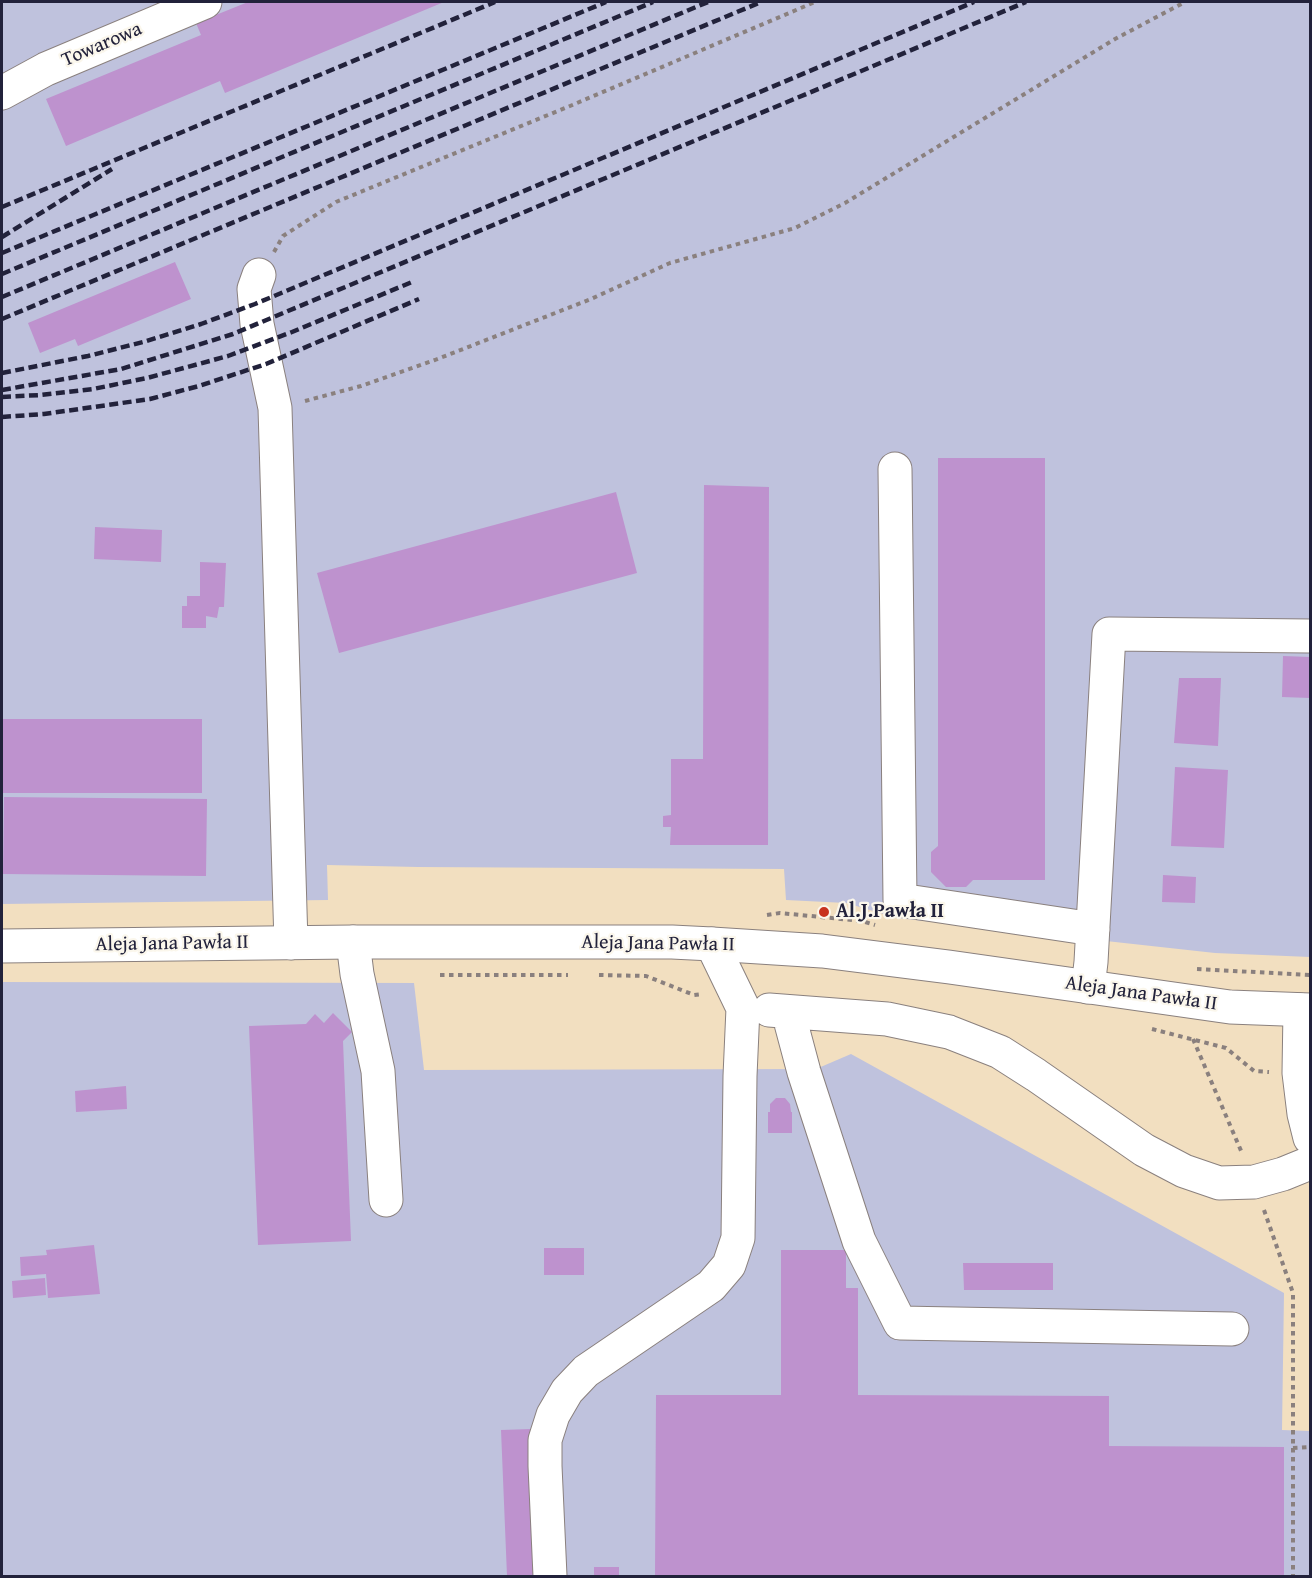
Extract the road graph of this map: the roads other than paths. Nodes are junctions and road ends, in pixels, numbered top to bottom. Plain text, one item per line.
1 (205, 2) edge
2 (2, 93) edge
3 (259, 275) road end
4 (895, 469) dead end
5 (1311, 636) edge
6 (1093, 929) junction
7 (353, 942) junction
8 (291, 943) junction
9 (712, 944) junction
10 (2, 946) edge
11 (1088, 987) junction
12 (739, 998) junction
13 (1305, 1010) edge
14 (788, 1012) junction
15 (1311, 1138) edge
16 (1311, 1163) edge
17 (386, 1200) dead end
18 (1232, 1329) dead end
19 (550, 1576) edge

1 - 2 main road, Towarowa
3 - 8 main road
4 - 6 main road
5 - 6 main road
6 - 11 main road
7 - 8 main road, Aleja Jana Pawła II
7 - 9 main road, Aleja Jana Pawła II
7 - 17 main road
8 - 10 main road, Aleja Jana Pawła II
9 - 11 main road, Aleja Jana Pawła II
9 - 12 main road
11 - 13 main road, Aleja Jana Pawła II
12 - 14 main road
12 - 19 main road
13 - 15 main road
14 - 16 main road
14 - 18 main road

